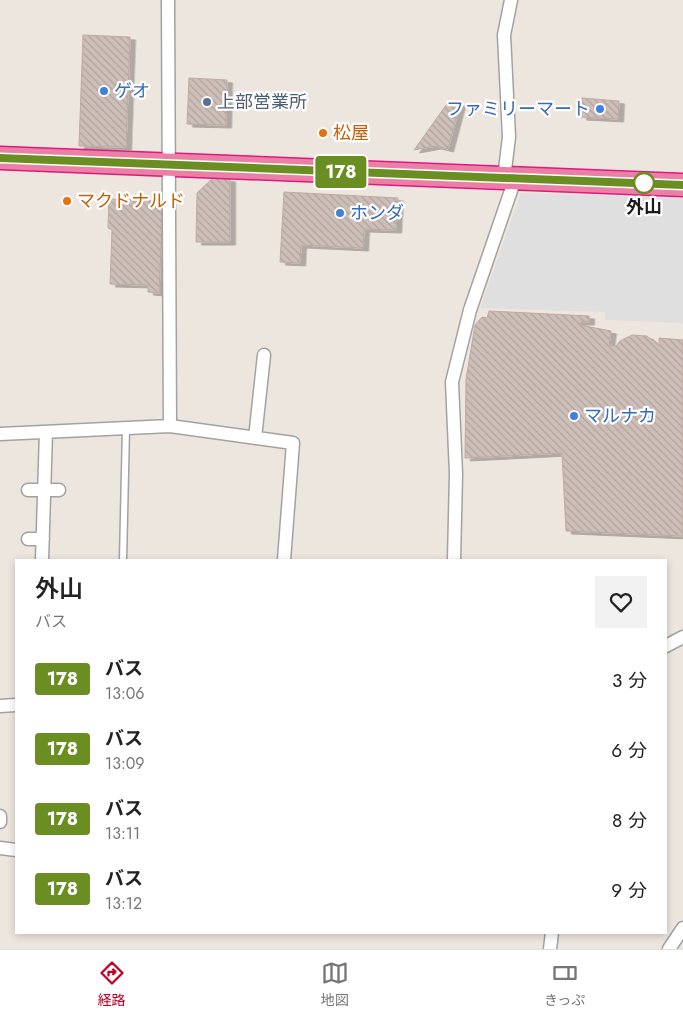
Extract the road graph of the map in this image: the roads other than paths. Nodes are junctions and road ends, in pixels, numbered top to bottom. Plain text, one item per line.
1 (168, 0) edge
2 (511, 0) edge
3 (0, 158) edge
4 (170, 163) junction
5 (510, 178) junction
6 (683, 185) edge
7 (264, 355) dead end
8 (170, 426) junction
9 (126, 428) junction
10 (46, 432) junction
11 (0, 434) edge
12 (255, 438) junction
13 (28, 490) dead end
14 (44, 490) junction
15 (59, 490) dead end
16 (28, 539) dead end
17 (43, 539) junction
18 (42, 559) edge
19 (123, 559) edge
20 (284, 559) edge
21 (454, 559) edge
22 (683, 637) edge
23 (667, 645) edge
24 (15, 705) edge
25 (0, 706) edge
26 (0, 816) edge
27 (0, 822) edge
28 (0, 848) edge
29 (15, 850) edge
30 (683, 928) edge
31 (552, 934) edge
32 (550, 949) edge
33 (669, 949) edge

1 - 4 street
2 - 5 street
3 - 4 highway
4 - 5 highway
4 - 8 street
5 - 6 highway
5 - 21 street
7 - 12 street
8 - 9 street
8 - 12 street
9 - 10 street
9 - 19 lane
10 - 11 street
10 - 14 street
12 - 20 street
13 - 14 street
14 - 15 street
14 - 17 street
16 - 17 street
17 - 18 street
22 - 23 street
24 - 25 street
26 - 27 street
28 - 29 street
30 - 33 street
31 - 32 street

